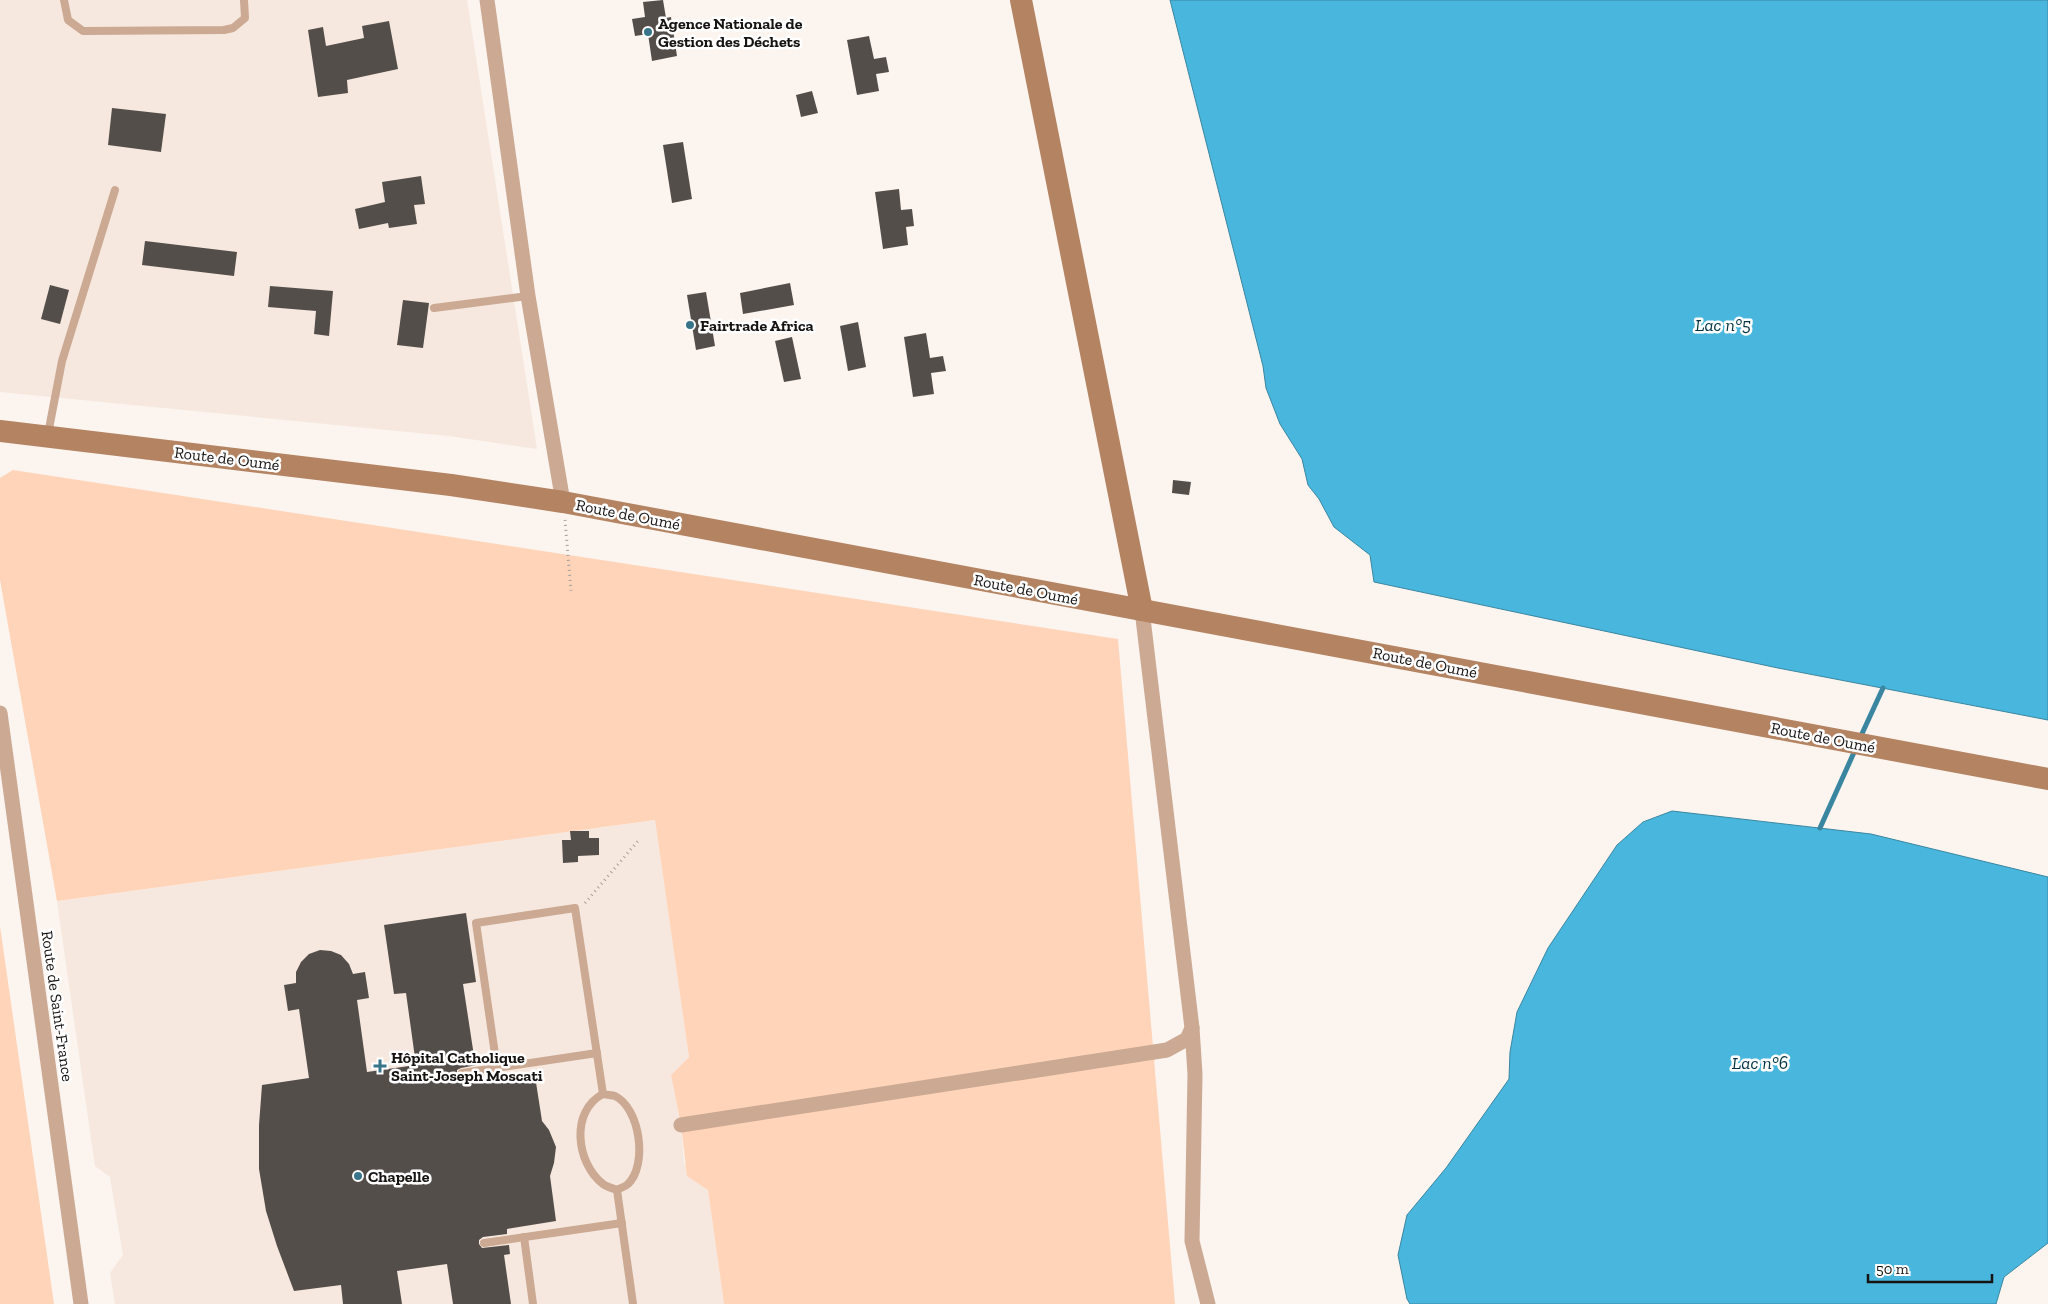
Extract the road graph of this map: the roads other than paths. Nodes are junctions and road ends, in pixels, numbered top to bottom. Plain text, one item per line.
1 (64, 0) edge
2 (244, 0) edge
3 (487, 0) edge
4 (1021, 0) edge
5 (115, 190) dead end
6 (528, 296) junction
7 (434, 308) dead end
8 (0, 431) edge
9 (48, 436) junction
10 (563, 502) junction
11 (1142, 610) junction
12 (0, 713) edge
13 (2048, 779) edge
14 (1192, 1028) junction
15 (597, 1053) junction
16 (497, 1068) junction
17 (462, 1073) dead end
18 (603, 1094) junction
19 (681, 1125) dead end
20 (617, 1190) junction
21 (622, 1223) junction
22 (524, 1237) junction
23 (484, 1243) dead end
24 (81, 1304) edge
25 (533, 1304) edge
26 (633, 1304) edge
27 (1208, 1304) edge

1 - 2 lane
3 - 6 street
4 - 11 main road
5 - 9 lane
6 - 7 lane
6 - 10 street
8 - 9 main road, Route de Oumé
9 - 10 main road, Route de Oumé
10 - 11 main road, Route de Oumé
11 - 13 main road, Route de Oumé
11 - 14 street
12 - 24 street, Route de Saint-France
14 - 19 street
14 - 27 street
15 - 16 lane
15 - 16 lane
15 - 18 lane
16 - 17 lane
18 - 20 lane
18 - 20 lane
20 - 21 lane
21 - 22 lane
21 - 26 lane
22 - 23 lane
22 - 25 lane

